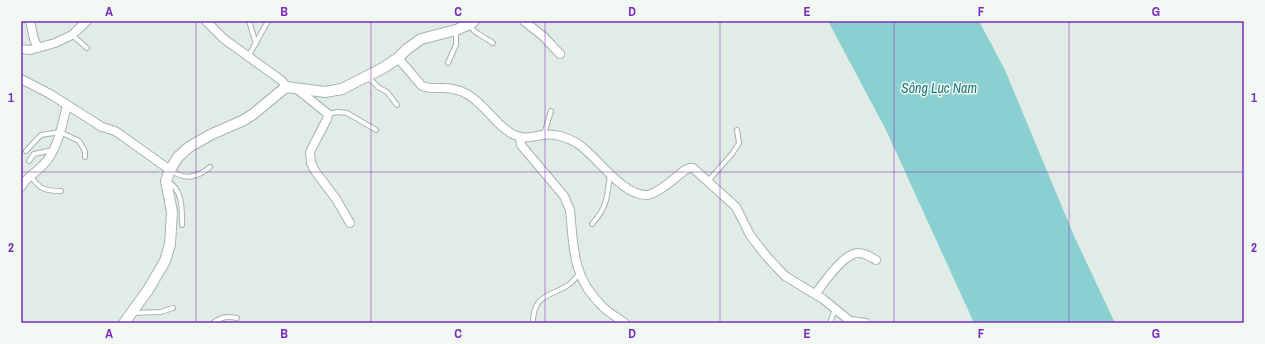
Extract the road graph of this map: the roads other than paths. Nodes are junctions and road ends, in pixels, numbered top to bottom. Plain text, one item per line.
1 (30, 21) edge
2 (87, 21) edge
3 (206, 21) edge
4 (249, 21) edge
5 (268, 21) edge
6 (524, 21) edge
7 (472, 23) edge
8 (456, 30) junction
9 (72, 35) junction
10 (493, 43) dead end
11 (256, 44) junction
12 (38, 48) junction
13 (87, 48) dead end
14 (21, 49) edge
15 (560, 54) dead end
16 (248, 57) junction
17 (398, 58) junction
18 (448, 63) dead end
19 (368, 77) junction
20 (21, 79) edge
21 (292, 88) junction
22 (67, 105) junction
23 (397, 105) dead end
24 (551, 111) dead end
25 (328, 114) junction
26 (376, 130) dead end
27 (737, 130) dead end
28 (60, 132) junction
29 (544, 134) junction
30 (520, 137) junction
31 (53, 150) junction
32 (26, 151) dead end
33 (85, 157) dead end
34 (29, 161) dead end
35 (210, 167) dead end
36 (170, 170) junction
37 (610, 174) junction
38 (31, 175) junction
39 (166, 181) junction
40 (708, 181) junction
41 (21, 187) edge
42 (60, 191) dead end
43 (350, 223) dead end
44 (182, 224) dead end
45 (592, 224) dead end
46 (876, 260) dead end
47 (580, 273) junction
48 (816, 294) junction
49 (173, 308) dead end
50 (835, 309) junction
51 (131, 312) junction
52 (237, 318) dead end
53 (124, 323) edge
54 (213, 323) edge
55 (533, 323) edge
56 (625, 323) edge
57 (830, 323) edge
58 (866, 323) edge

1 - 12 street
2 - 9 street
3 - 16 street
4 - 11 lane
5 - 11 lane
6 - 15 street
7 - 8 street
7 - 10 lane
8 - 17 street
8 - 18 lane
9 - 12 street
9 - 13 lane
11 - 16 lane
12 - 14 street
16 - 21 street
17 - 19 street
17 - 30 street
19 - 21 street
19 - 23 lane
20 - 22 street
21 - 25 street
21 - 36 street
22 - 28 street
22 - 36 street
24 - 29 lane
25 - 26 lane
25 - 43 street
27 - 40 lane
28 - 31 street
28 - 32 lane
28 - 33 lane
29 - 30 street
29 - 37 street
30 - 47 street
31 - 34 lane
31 - 38 street
35 - 36 lane
36 - 39 street
37 - 40 street
37 - 45 lane
38 - 41 street
38 - 42 lane
39 - 44 lane
39 - 51 street
40 - 48 street
46 - 48 street
47 - 55 lane
47 - 56 street
48 - 50 street
49 - 51 lane
50 - 57 lane
50 - 58 street
51 - 53 street
52 - 54 lane

